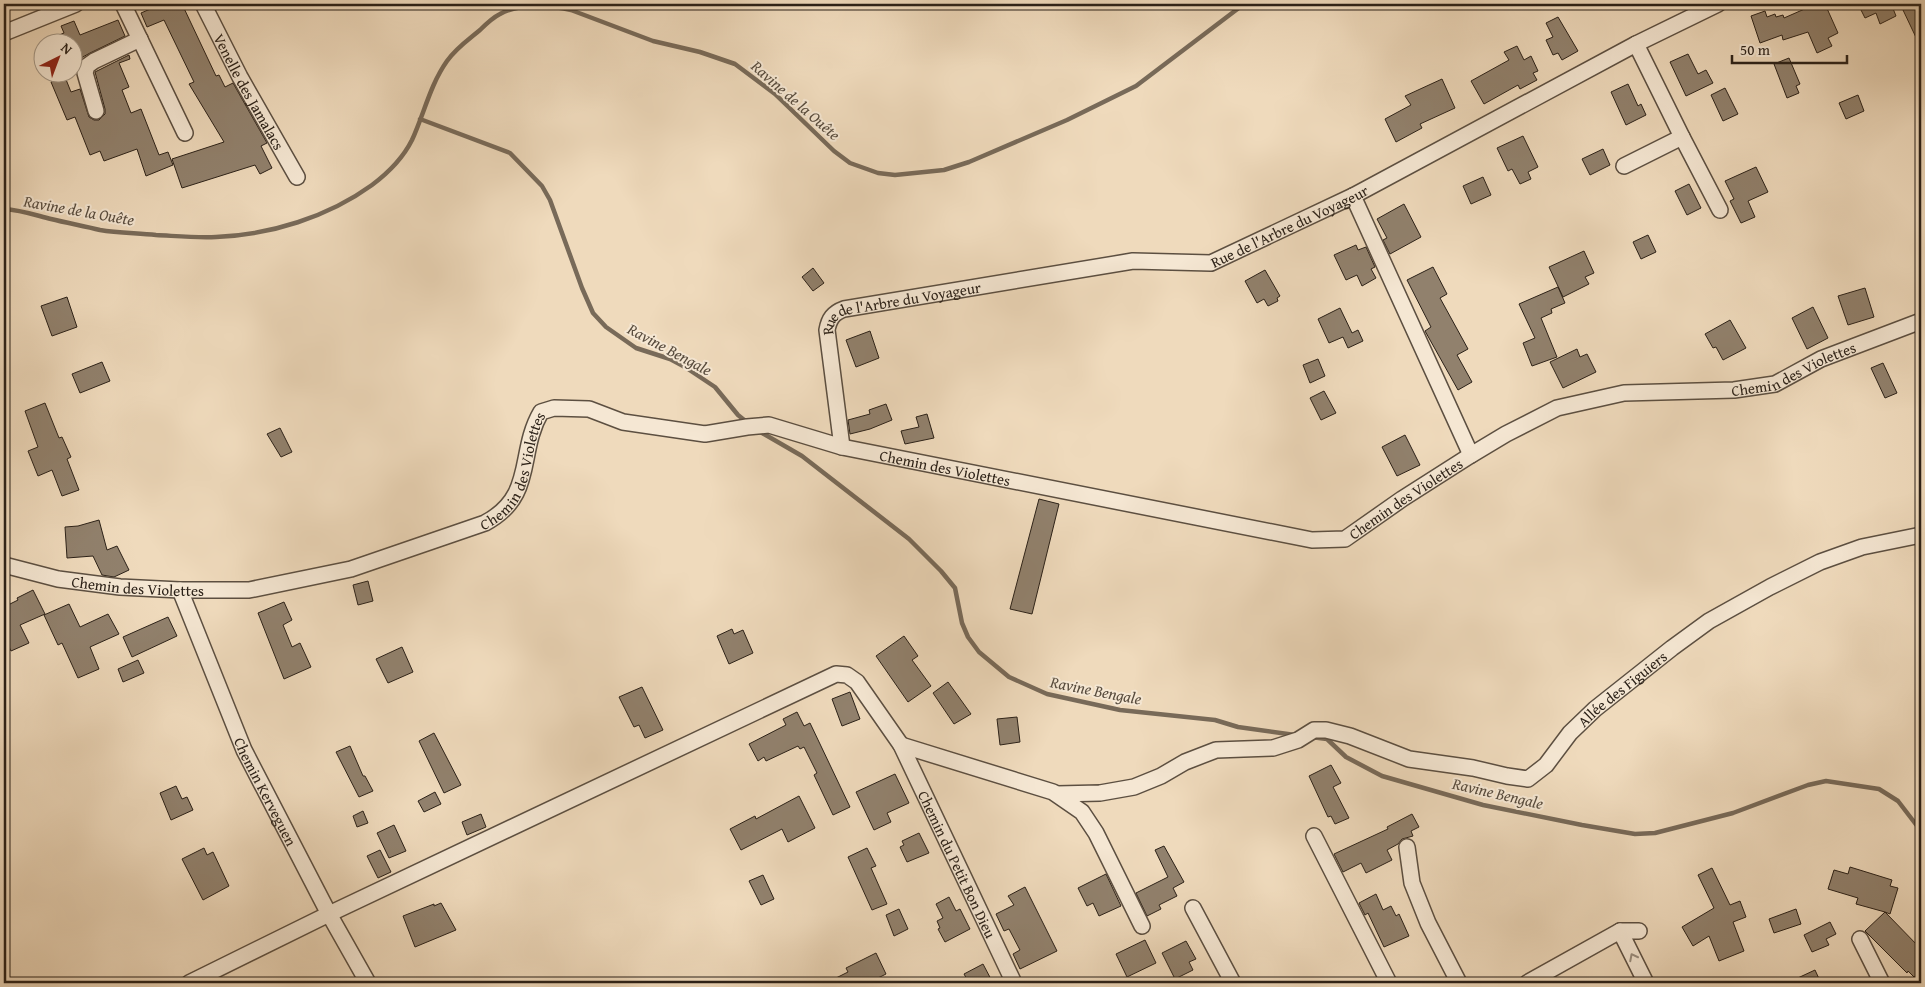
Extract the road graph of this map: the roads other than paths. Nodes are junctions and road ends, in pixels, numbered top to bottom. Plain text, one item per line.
1 (76, 4) edge
2 (123, 4) edge
3 (203, 4) edge
4 (1718, 4) edge
5 (4, 33) edge
6 (140, 39) junction
7 (1636, 44) junction
8 (96, 111) dead end
9 (185, 133) dead end
10 (1682, 137) junction
11 (1624, 166) dead end
12 (297, 177) dead end
13 (1353, 196) junction
14 (1720, 210) dead end
15 (1921, 321) edge
16 (842, 447) junction
17 (1471, 455) junction
18 (1921, 535) edge
19 (4, 565) edge
20 (180, 590) junction
21 (901, 745) junction
22 (1056, 794) junction
23 (1314, 836) dead end
24 (1408, 847) dead end
25 (1193, 908) dead end
26 (329, 914) junction
27 (1142, 926) dead end
28 (1620, 932) junction
29 (1639, 932) dead end
30 (1860, 939) dead end
31 (189, 983) edge
32 (368, 983) edge
33 (1014, 983) edge
34 (1233, 983) edge
35 (1389, 983) edge
36 (1459, 983) edge
37 (1527, 983) edge
38 (1646, 983) edge
39 (1882, 983) edge

1 - 5 street
2 - 6 street
3 - 12 street, Venelle des Jamalacs
4 - 7 street, Rue de l'Arbre du Voyageur
6 - 8 street
6 - 9 street
7 - 10 street
7 - 13 street, Rue de l'Arbre du Voyageur
10 - 11 street
10 - 14 street
13 - 16 street, Rue de l'Arbre du Voyageur
13 - 17 street
15 - 17 street, Chemin des Violettes
16 - 17 street, Chemin des Violettes
16 - 20 street, Chemin des Violettes
18 - 22 street, Allée des Figuiers
19 - 20 street, Chemin des Violettes
20 - 26 street, Chemin Kerveguen
21 - 22 street
21 - 26 street, Chemin du Petit Bon Dieu
21 - 33 street, Chemin du Petit Bon Dieu
22 - 27 street
23 - 35 street
24 - 36 street
25 - 34 street
26 - 31 street
26 - 32 street, Chemin Kerveguen
28 - 29 street
28 - 37 street
38 -> 28 street
30 - 39 street

